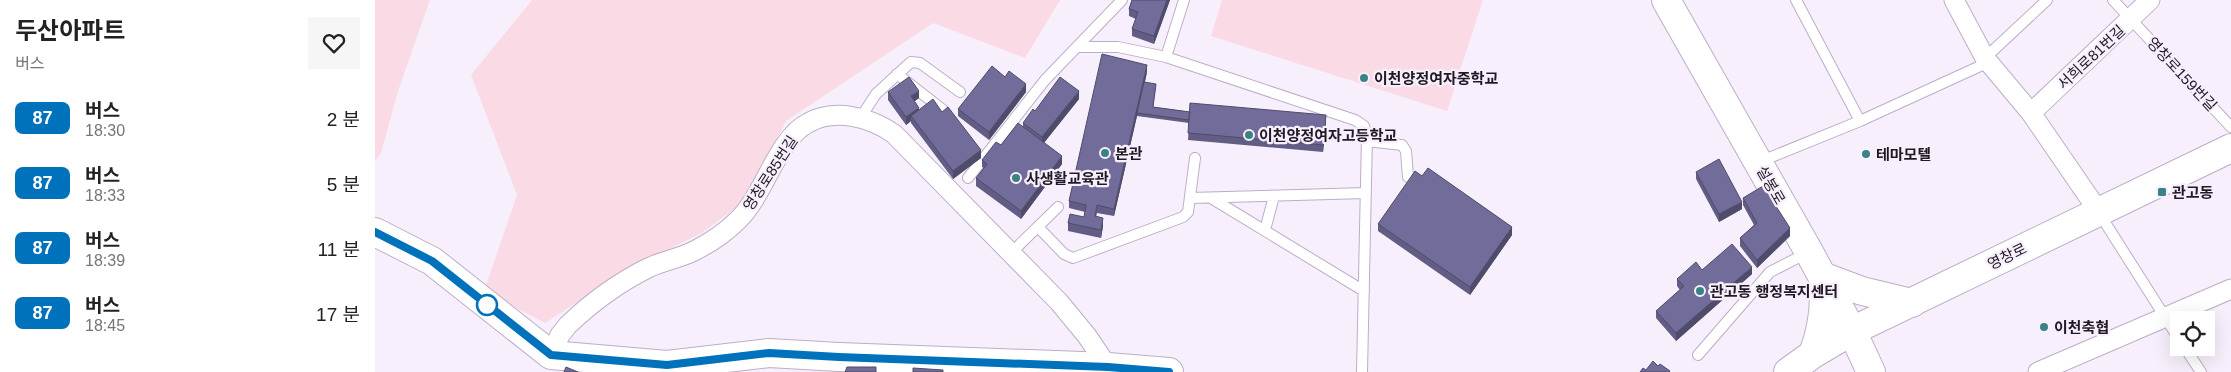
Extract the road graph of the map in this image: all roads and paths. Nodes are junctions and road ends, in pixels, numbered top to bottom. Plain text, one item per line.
1 (1122, 0) edge
2 (1184, 0) edge
3 (1666, 0) edge
4 (1795, 0) edge
5 (1954, 0) edge
6 (2047, 0) edge
7 (2113, 0) edge
8 (2150, 0) edge
9 (2130, 20) junction
10 (1078, 47) junction
11 (1165, 57) junction
12 (1987, 60) junction
13 (897, 74) junction
14 (960, 92) dead end
15 (943, 110) edge
16 (2031, 113) junction
17 (861, 117) junction
18 (1860, 121) junction
19 (2231, 127) edge
20 (1367, 141) junction
21 (2231, 148) edge
22 (1195, 158) dead end
23 (1759, 163) junction
24 (1409, 176) edge
25 (968, 178) dead end
26 (1366, 193) junction
27 (1274, 196) junction
28 (1190, 198) junction
29 (1211, 198) junction
30 (1057, 207) dead end
31 (2099, 212) junction
32 (1038, 227) junction
33 (1265, 230) junction
34 (375, 232) edge
35 (1809, 252) junction
36 (1011, 254) junction
37 (1822, 276) junction
38 (2231, 289) edge
39 (1364, 291) junction
40 (1912, 303) junction
41 (2165, 318) junction
42 (2170, 326) edge
43 (1852, 331) junction
44 (1813, 354) junction
45 (1698, 355) dead end
46 (2190, 356) edge
47 (547, 364) edge
48 (837, 365) edge
49 (1108, 367) junction
50 (666, 368) edge
51 (989, 368) edge
52 (1169, 372) edge
53 (1362, 372) edge
54 (1788, 372) edge
55 (1871, 372) edge
56 (2038, 372) edge
57 (2201, 372) edge

1 - 10 lane
2 - 11 lane
3 - 23 street, 설봉로
4 - 18 lane
5 - 12 street
6 - 12 lane
7 - 9 lane, 영창로159번길
8 - 9 street, 서희로81번길
9 - 16 street, 서희로81번길
9 - 19 lane, 영창로159번길
10 - 11 lane
10 - 25 lane
11 - 20 lane
12 - 16 street
12 - 18 lane
13 - 14 lane
13 - 15 lane
13 - 17 lane
16 - 31 street
17 - 36 street, 영창로85번길
17 - 47 street, 영창로85번길
18 - 23 lane
20 - 24 lane
20 - 26 lane
21 - 31 street, 영창로
22 - 28 lane
23 - 35 street, 설봉로
26 - 27 lane
26 - 39 lane
27 - 29 lane
27 - 33 lane
28 - 29 lane
28 - 32 lane
29 - 33 lane
30 - 32 lane
31 - 40 street, 영창로
31 - 41 lane
32 - 36 lane
33 - 39 lane
34 - 47 street
35 - 37 street, 설봉로
35 - 45 lane
36 - 49 street, 영창로85번길
37 - 40 street
37 - 43 street, 설봉로
37 - 44 street
38 - 41 street
39 - 53 lane
40 - 43 street, 영창로
41 - 42 lane
41 - 56 street
43 - 44 street, 영창로
43 - 55 street, 설봉로
44 - 54 street, 영창로
46 - 57 lane
47 - 50 street
48 - 50 street
48 - 51 street
49 - 51 street
49 - 52 street

